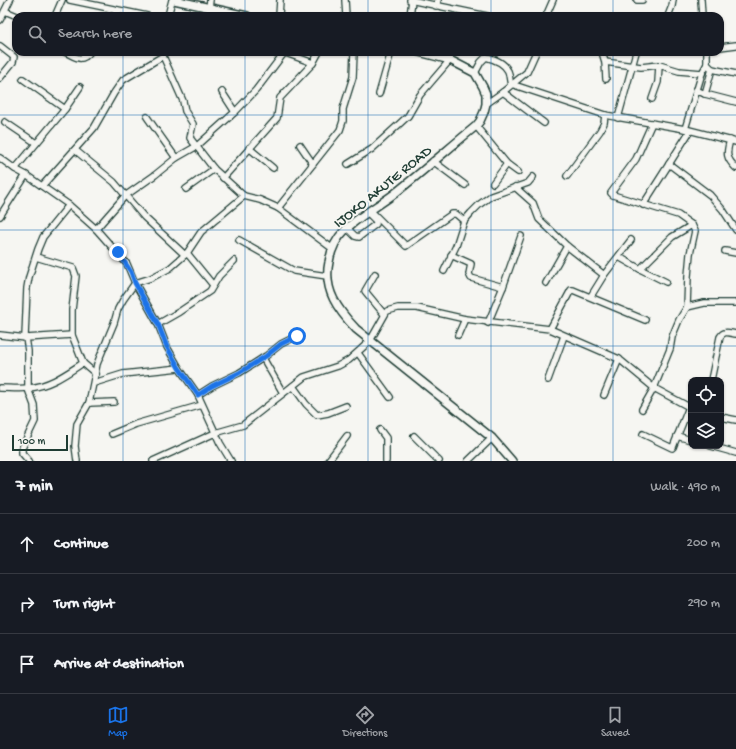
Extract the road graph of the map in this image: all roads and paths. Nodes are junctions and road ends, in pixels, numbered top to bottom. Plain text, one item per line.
1 (9, 0) edge
2 (62, 0) edge
3 (70, 0) edge
4 (173, 0) edge
5 (210, 0) edge
6 (280, 0) edge
7 (345, 0) edge
8 (411, 0) edge
9 (552, 0) edge
10 (638, 0) edge
11 (642, 0) edge
12 (673, 0) edge
13 (701, 0) edge
14 (193, 2) edge
15 (437, 3) edge
16 (209, 8) junction
17 (6, 11) junction
18 (57, 12) edge
19 (112, 12) edge
20 (169, 12) edge
21 (228, 12) edge
22 (279, 12) edge
23 (346, 12) edge
24 (410, 12) edge
25 (471, 12) edge
26 (548, 12) edge
27 (670, 12) edge
28 (702, 12) edge
29 (12, 14) edge
30 (0, 20) edge
31 (736, 45) edge
32 (0, 46) edge
33 (724, 46) edge
34 (12, 55) edge
35 (13, 56) edge
36 (75, 56) edge
37 (87, 56) edge
38 (160, 56) edge
39 (164, 56) edge
40 (280, 56) edge
41 (294, 56) edge
42 (317, 56) edge
43 (354, 56) edge
44 (390, 56) edge
45 (434, 56) edge
46 (534, 56) edge
47 (603, 56) edge
48 (635, 56) edge
49 (707, 56) edge
50 (450, 60) junction
51 (605, 62) junction
52 (313, 63) junction
53 (707, 64) junction
54 (659, 65) junction
55 (632, 66) junction
56 (712, 69) junction
57 (475, 73) junction
58 (702, 73) junction
59 (736, 74) edge
60 (0, 78) edge
61 (24, 79) dead end
62 (606, 80) dead end
63 (511, 84) junction
64 (80, 87) dead end
65 (696, 90) junction
66 (222, 92) dead end
67 (503, 92) junction
68 (379, 94) dead end
69 (705, 94) junction
70 (652, 99) dead end
71 (736, 102) edge
72 (486, 104) junction
73 (66, 109) junction
74 (235, 112) junction
75 (605, 115) junction
76 (147, 117) dead end
77 (618, 118) junction
78 (5, 122) dead end
79 (544, 123) dead end
80 (652, 123) junction
81 (476, 126) junction
82 (688, 130) junction
83 (733, 141) edge
84 (36, 143) junction
85 (300, 145) dead end
86 (197, 146) junction
87 (249, 148) junction
88 (75, 150) junction
89 (0, 158) edge
90 (176, 158) junction
91 (433, 161) junction
92 (313, 164) junction
93 (348, 164) dead end
94 (507, 164) junction
95 (669, 164) junction
96 (273, 168) dead end
97 (736, 168) edge
98 (15, 169) junction
99 (214, 169) junction
100 (518, 172) dead end
101 (26, 174) junction
102 (567, 176) dead end
103 (533, 177) dead end
104 (223, 178) junction
105 (493, 183) dead end
106 (465, 185) dead end
107 (42, 186) junction
108 (515, 187) junction
109 (186, 189) dead end
110 (125, 196) junction
111 (244, 196) junction
112 (69, 205) junction
113 (643, 205) junction
114 (278, 208) junction
115 (369, 212) junction
116 (0, 216) edge
117 (464, 221) junction
118 (692, 225) junction
119 (347, 228) junction
120 (96, 229) junction
121 (736, 230) edge
122 (521, 236) dead end
123 (239, 240) dead end
124 (631, 240) dead end
125 (567, 246) junction
126 (333, 249) junction
127 (725, 251) dead end
128 (736, 253) edge
129 (186, 254) junction
130 (451, 255) junction
131 (36, 257) junction
132 (619, 257) junction
133 (234, 261) dead end
134 (640, 269) junction
135 (444, 271) dead end
136 (375, 274) dead end
137 (604, 275) junction
138 (327, 276) junction
139 (666, 282) dead end
140 (135, 283) junction
141 (546, 283) dead end
142 (213, 286) junction
143 (503, 287) junction
144 (591, 296) junction
145 (736, 303) edge
146 (687, 307) junction
147 (384, 314) junction
148 (465, 319) junction
149 (645, 320) dead end
150 (488, 322) junction
151 (158, 324) junction
152 (550, 329) junction
153 (736, 334) edge
154 (0, 335) edge
155 (72, 335) junction
156 (458, 335) dead end
157 (297, 336) dead end
158 (564, 336) junction
159 (25, 338) junction
160 (370, 341) junction
161 (358, 353) junction
162 (263, 358) junction
163 (619, 359) junction
164 (83, 363) junction
165 (179, 368) junction
166 (96, 374) junction
167 (712, 377) edge
168 (548, 380) dead end
169 (94, 383) junction
170 (293, 386) junction
171 (0, 388) edge
172 (28, 388) junction
173 (654, 388) junction
174 (283, 393) junction
175 (198, 395) junction
176 (604, 395) dead end
177 (390, 397) dead end
178 (114, 402) dead end
179 (89, 403) junction
180 (202, 405) junction
181 (346, 406) dead end
182 (688, 407) edge
183 (642, 409) dead end
184 (688, 412) edge
185 (724, 418) edge
186 (736, 420) edge
187 (380, 430) dead end
188 (215, 433) junction
189 (112, 434) dead end
190 (643, 434) dead end
191 (347, 436) dead end
192 (414, 436) dead end
193 (677, 436) junction
194 (492, 438) junction
195 (688, 439) edge
196 (722, 449) edge
197 (736, 453) edge
198 (28, 461) edge
199 (77, 461) edge
200 (153, 461) edge
201 (231, 461) edge
202 (328, 461) edge
203 (386, 461) edge
204 (439, 461) edge
205 (468, 461) edge
206 (512, 461) edge

1 - 17 street
2 - 18 street
3 - 19 street
4 - 14 main road
4 - 20 street
5 - 16 street
6 - 22 street
7 - 23 street
8 - 15 street
8 - 24 street
9 - 26 street
10 - 11 street
12 - 27 street
13 - 28 street
14 - 16 main road
15 - 25 street
16 - 21 main road
17 - 29 street
17 - 30 street
31 - 33 street
32 - 34 street
35 - 60 street
36 - 37 street
38 - 88 street
39 - 86 street
40 - 74 street
41 - 52 street
42 - 52 street
43 - 92 street
44 - 68 street
45 - 50 main road
46 - 63 street
47 - 51 street
48 - 55 street
49 - 53 street
50 - 57 main road
50 - 93 street
51 - 55 street
51 - 62 street
52 - 87 street
53 - 56 street
53 - 58 street
54 - 55 street
54 - 58 street
54 - 70 street
55 - 77 street
56 - 59 street
56 - 69 street
57 - 63 street
57 - 72 main road
58 - 65 street
61 - 73 street
63 - 67 street
63 - 75 street
64 - 73 street
65 - 69 street
65 - 82 street
66 - 74 street
67 - 72 street
67 - 79 street
69 - 71 street
72 - 81 main road, IJOKO AKUTE ROAD
73 - 84 street
74 - 86 street
75 - 77 street
75 - 102 street
76 - 90 street
77 - 80 street
78 - 84 street
80 - 82 street
80 - 113 street
81 - 91 main road, IJOKO AKUTE ROAD
81 - 94 street
82 - 83 street
82 - 95 street
83 - 97 street
84 - 98 street
85 - 92 street
86 - 90 street
86 - 99 street
87 - 96 street
87 - 104 street
88 - 107 street
88 - 110 street
89 - 98 street
90 - 110 street
91 - 106 street
91 - 115 main road, IJOKO AKUTE ROAD
92 - 114 street
94 - 100 street
94 - 105 street
95 - 113 street
95 - 121 street
98 - 101 street
99 - 104 street
99 - 109 street
101 - 107 street
101 - 116 street
103 - 108 street
104 - 111 street
107 - 112 street
108 - 117 street
108 - 125 street
110 - 120 street
110 - 129 street
111 - 114 street
111 - 129 street
112 - 120 street
112 - 131 street
113 - 118 street
114 - 126 street
115 - 117 street
115 - 119 main road, IJOKO AKUTE ROAD
115 - 119 street
117 - 130 street
118 - 134 street
118 - 146 street
119 - 126 main road, IJOKO AKUTE ROAD
120 - 140 street
122 - 143 street
123 - 138 street
124 - 132 street
125 - 137 street
125 - 141 street
126 - 138 main road, IJOKO AKUTE ROAD
127 - 128 street
129 - 140 street
129 - 142 street
130 - 135 street
130 - 143 street
131 - 155 street
131 - 159 street
132 - 134 street
132 - 137 street
133 - 142 street
134 - 139 street
136 - 147 street
137 - 144 street
138 - 160 main road, IJOKO AKUTE ROAD
140 - 151 street
140 - 166 street
142 - 151 street
143 - 150 street
144 - 149 street
144 - 152 street
145 - 146 street
146 - 173 street
147 - 148 street
147 - 160 street
148 - 150 street
148 - 156 street
150 - 152 street
151 - 165 street
152 - 158 street
153 - 167 street
154 - 159 street
155 - 159 street
155 - 164 street
157 - 162 street
158 - 163 street
158 - 168 street
159 - 172 street
160 - 161 street
160 - 194 main road, IJOKO AKUTE ROAD
161 - 170 street
161 - 177 street
162 - 174 street
162 - 175 street
163 - 173 street
163 - 176 street
164 - 166 street
164 - 172 street
165 - 169 street
165 - 175 street
166 - 169 street
169 - 179 street
170 - 174 street
170 - 181 street
171 - 172 street
172 - 198 street
173 - 182 street
173 - 183 street
174 - 188 street
175 - 180 street
178 - 179 street
179 - 199 street
180 - 188 street
180 - 189 street
184 - 193 street
185 - 186 street
187 - 203 street
188 - 200 street
188 - 201 street
190 - 193 street
191 - 202 street
192 - 204 street
193 - 195 street
194 - 205 street
194 - 206 main road, IJOKO AKUTE ROAD
196 - 197 street

